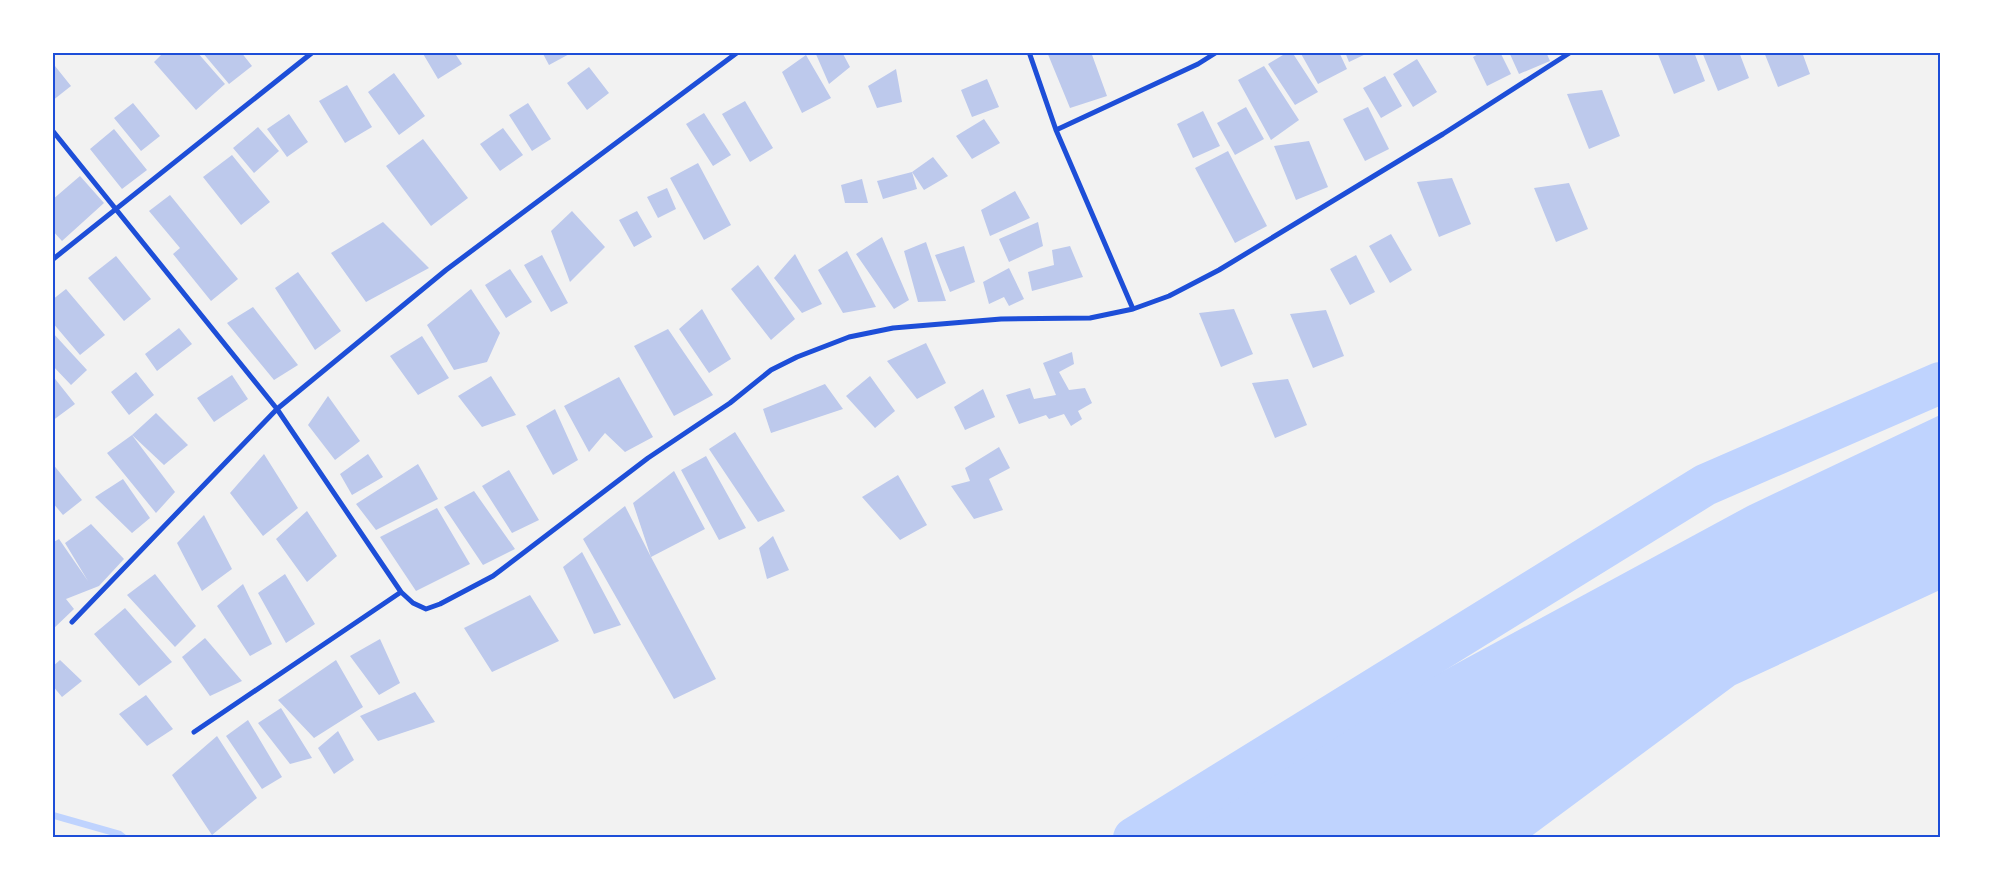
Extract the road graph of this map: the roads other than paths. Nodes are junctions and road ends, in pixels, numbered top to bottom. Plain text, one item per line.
1 (313, 52) edge
2 (738, 52) edge
3 (1029, 52) edge
4 (1217, 52) edge
5 (1572, 52) edge
6 (52, 130) edge
7 (1056, 130) junction
8 (116, 208) junction
9 (52, 260) edge
10 (1133, 309) junction
11 (277, 409) junction
12 (401, 592) junction
13 (72, 622) dead end
14 (194, 732) dead end

1 - 8 street
2 - 11 street
3 - 7 street
4 - 7 street
5 - 10 street
6 - 8 street
7 - 10 street
8 - 9 street
8 - 11 street
10 - 12 street
11 - 12 street
11 - 13 street
12 - 14 street

